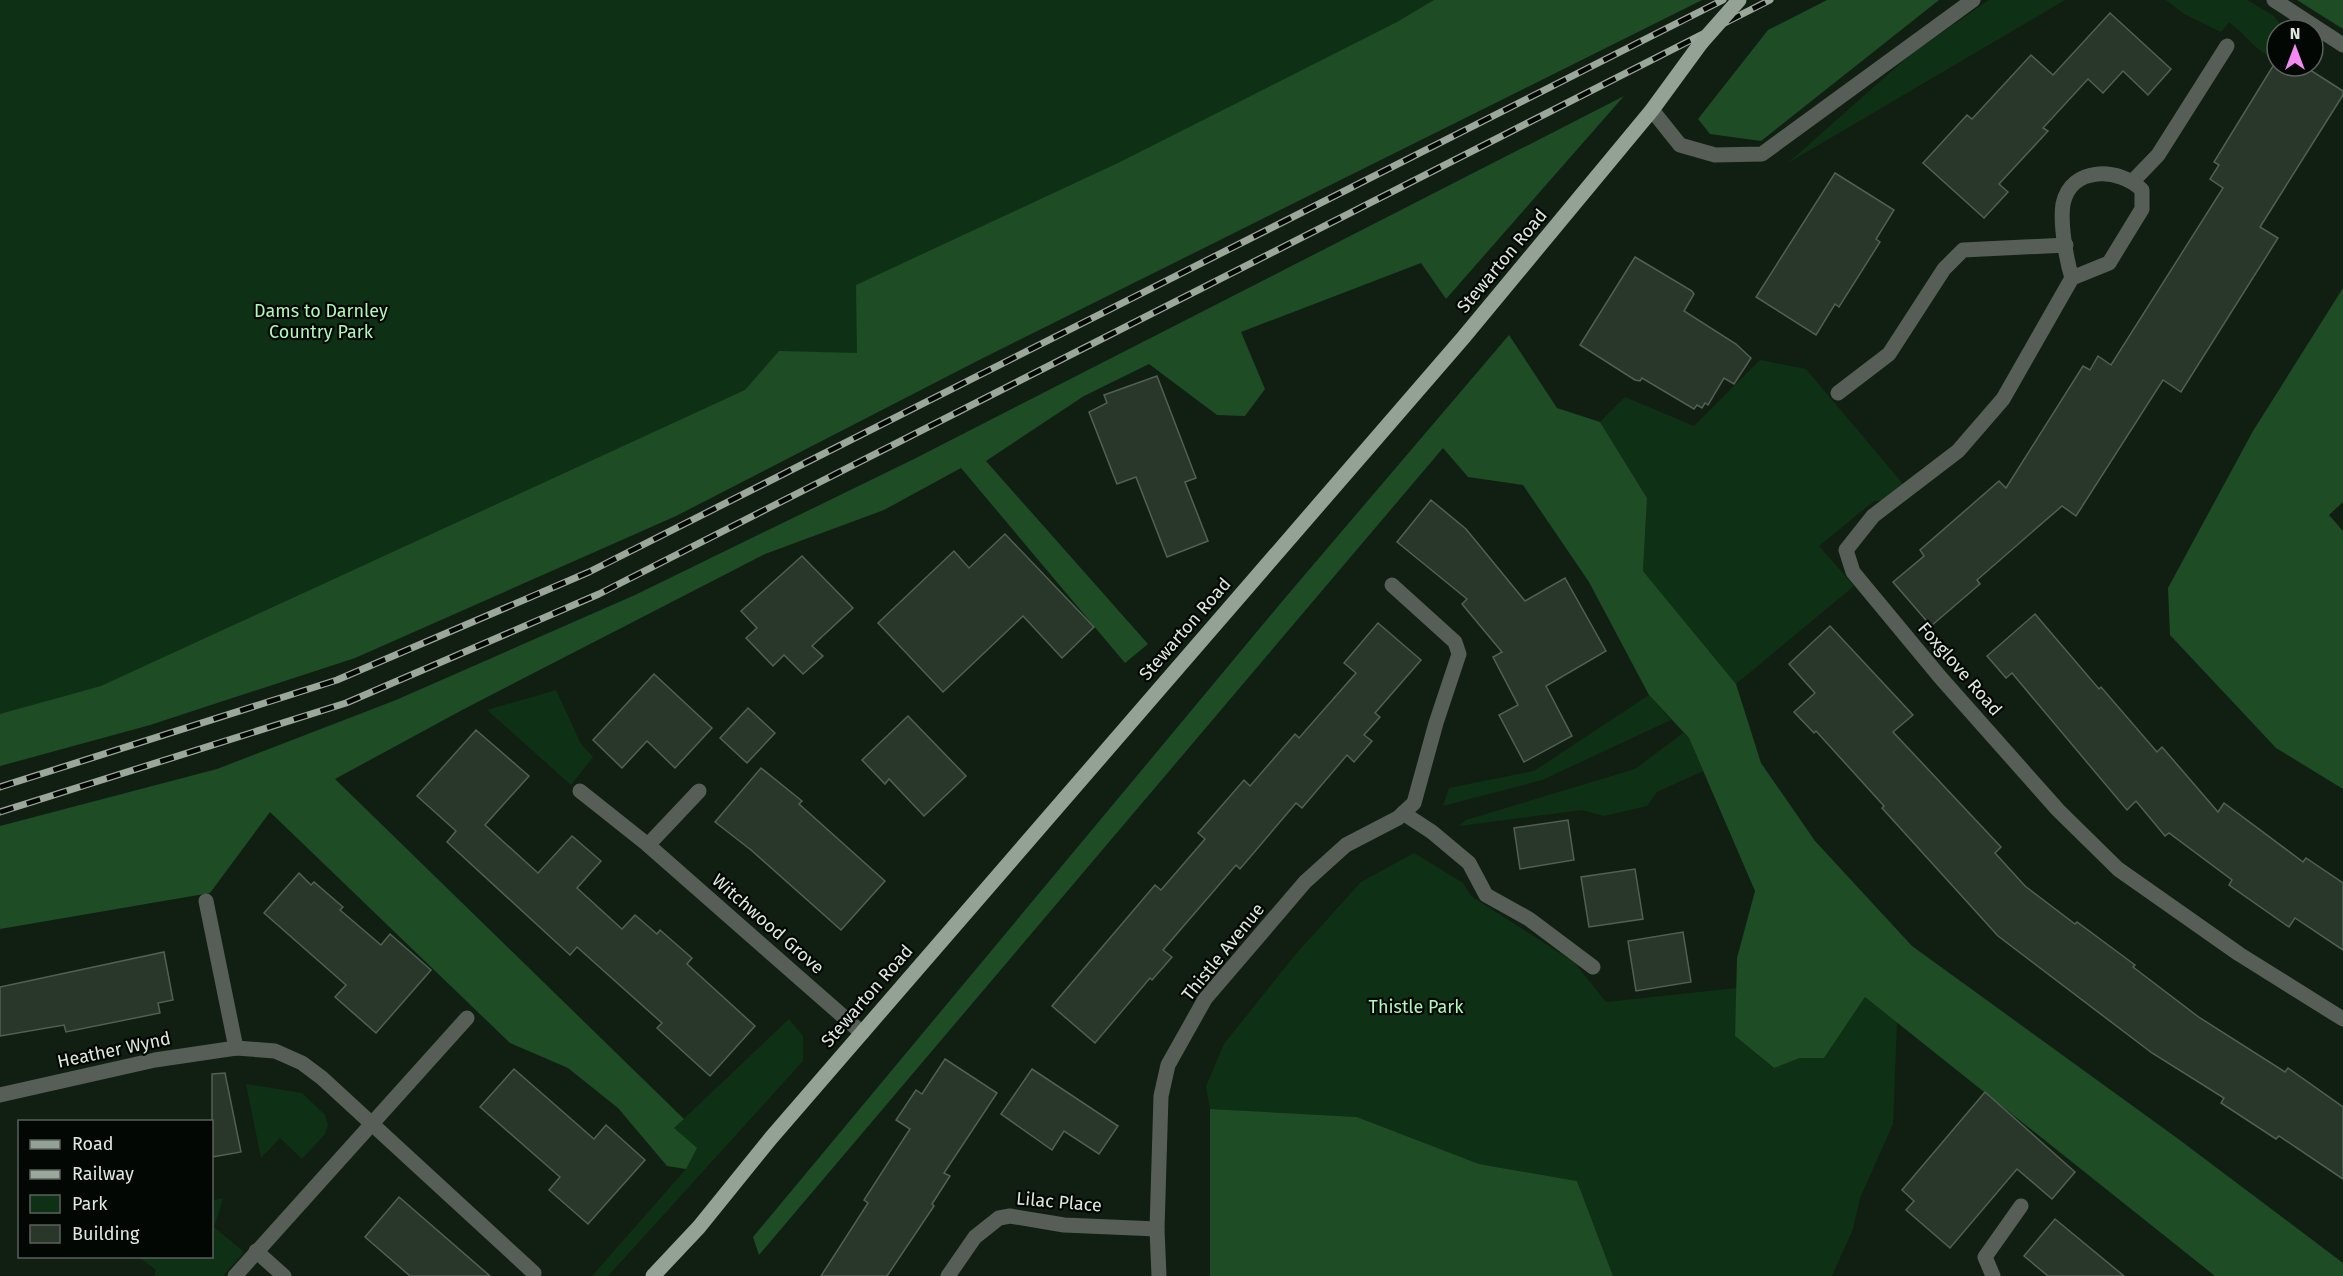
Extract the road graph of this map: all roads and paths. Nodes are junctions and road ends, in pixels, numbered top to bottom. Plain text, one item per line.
1 (1739, 0) edge
2 (1973, 0) edge
3 (2274, 0) edge
4 (2343, 45) edge
5 (2227, 46) dead end
6 (1652, 110) junction
7 (2133, 181) junction
8 (2066, 245) junction
9 (2072, 278) junction
10 (1838, 393) dead end
11 (1392, 585) dead end
12 (580, 791) dead end
13 (699, 791) dead end
14 (1403, 813) junction
15 (648, 845) junction
16 (206, 901) dead end
17 (1593, 967) dead end
18 (467, 1018) dead end
19 (2343, 1019) edge
20 (862, 1033) junction
21 (236, 1048) junction
22 (0, 1095) edge
23 (370, 1124) junction
24 (2020, 1206) dead end
25 (1157, 1229) junction
26 (256, 1251) junction
27 (534, 1273) dead end
28 (235, 1276) edge
29 (284, 1276) edge
30 (653, 1276) edge
31 (948, 1276) edge
32 (1159, 1276) edge
33 (1993, 1276) edge

1 - 6 main road, Stewarton Road, bridge
2 - 6 street
3 - 4 street
5 - 7 street
6 - 20 main road, Stewarton Road
7 - 8 street
7 - 9 street
8 - 9 street
8 - 10 street
9 - 19 street, Foxglove Road
11 - 14 street, Thistle Avenue
12 - 15 street, Witchwood Grove
13 - 15 street
14 - 17 street
14 - 25 street, Thistle Avenue
15 - 20 street, Witchwood Grove
16 - 21 street
18 - 23 street
20 - 30 main road, Stewarton Road
21 - 22 street, Heather Wynd
21 - 23 street, Heather Wynd
23 - 26 street
23 - 27 street, Heather Wynd
24 - 33 street
25 - 31 street, Lilac Place
25 - 32 street, Thistle Avenue
26 - 28 street
26 - 29 street

